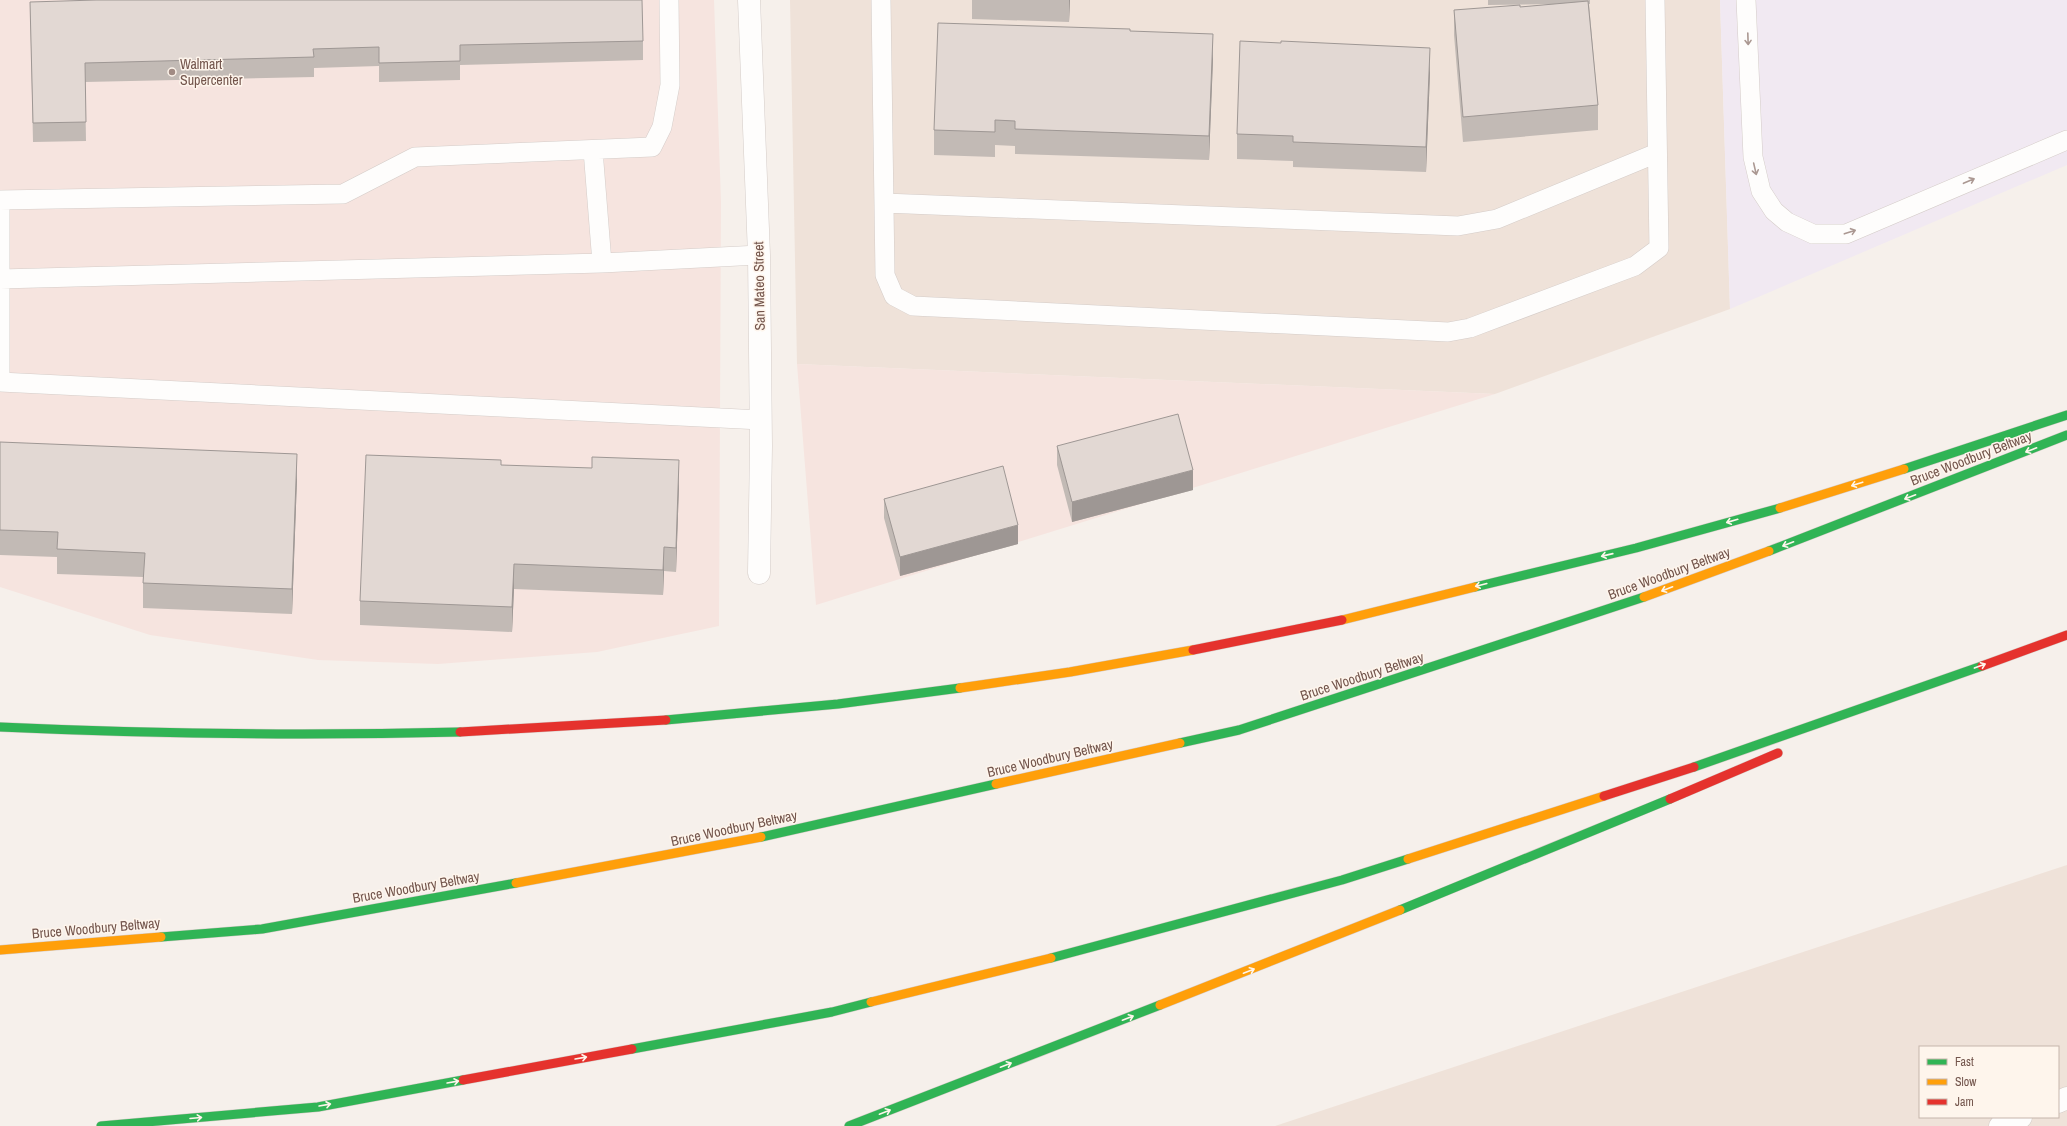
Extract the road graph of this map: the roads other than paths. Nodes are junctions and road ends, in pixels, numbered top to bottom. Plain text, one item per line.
1 (669, 0) edge
2 (749, 0) edge
3 (881, 0) edge
4 (1655, 0) edge
5 (1746, 0) edge
6 (2067, 140) edge
7 (593, 150) junction
8 (1657, 153) junction
9 (0, 200) edge
10 (884, 203) junction
11 (0, 210) edge
12 (759, 255) junction
13 (602, 263) junction
14 (0, 279) edge
15 (0, 378) edge
16 (0, 382) edge
17 (2067, 415) edge
18 (761, 420) junction
19 (2067, 435) edge
20 (759, 573) dead end
21 (2067, 635) edge
22 (1943, 679) junction
23 (0, 727) edge
24 (1830, 730) dead end
25 (1787, 749) dead end
26 (0, 950) edge
27 (2019, 1118) edge
28 (101, 1126) edge
29 (849, 1126) edge
30 (2000, 1126) edge

1 - 7 lane
2 - 12 street, San Mateo Street
3 - 10 lane
4 - 8 lane
5 -> 6 lane
7 - 9 lane
7 - 13 lane
8 - 10 lane
8 - 10 lane
11 - 14 lane
12 - 13 lane
12 - 18 street, San Mateo Street
13 - 14 lane
14 - 15 lane
16 - 18 lane
17 -> 23 highway
18 - 20 street, San Mateo Street
19 -> 26 highway, Bruce Woodbury Beltway
22 -> 21 highway
22 - 24 highway
28 -> 22 highway
29 -> 25 highway
27 - 30 street

